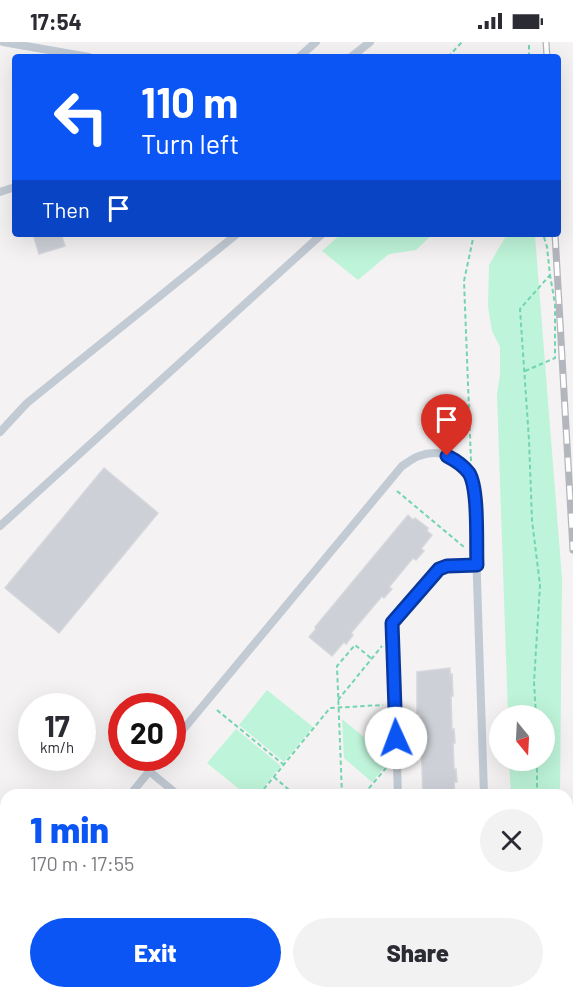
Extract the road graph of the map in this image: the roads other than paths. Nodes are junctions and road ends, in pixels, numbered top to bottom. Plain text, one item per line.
1 (3, 42) edge
2 (316, 42) edge
3 (370, 42) edge
4 (72, 54) edge
5 (302, 54) edge
6 (355, 54) edge
7 (233, 237) edge
8 (319, 237) edge
9 (0, 432) edge
10 (0, 526) edge
11 (477, 565) junction
12 (186, 726) edge
13 (149, 771) joint
14 (135, 789) edge
15 (171, 789) edge
16 (398, 789) edge
17 (484, 789) edge

1 - 4 lane
2 - 5 lane
3 - 6 lane
7 - 9 lane
8 - 10 lane
11 - 12 lane
11 - 16 lane
11 - 17 lane
13 - 14 lane
13 - 15 lane

